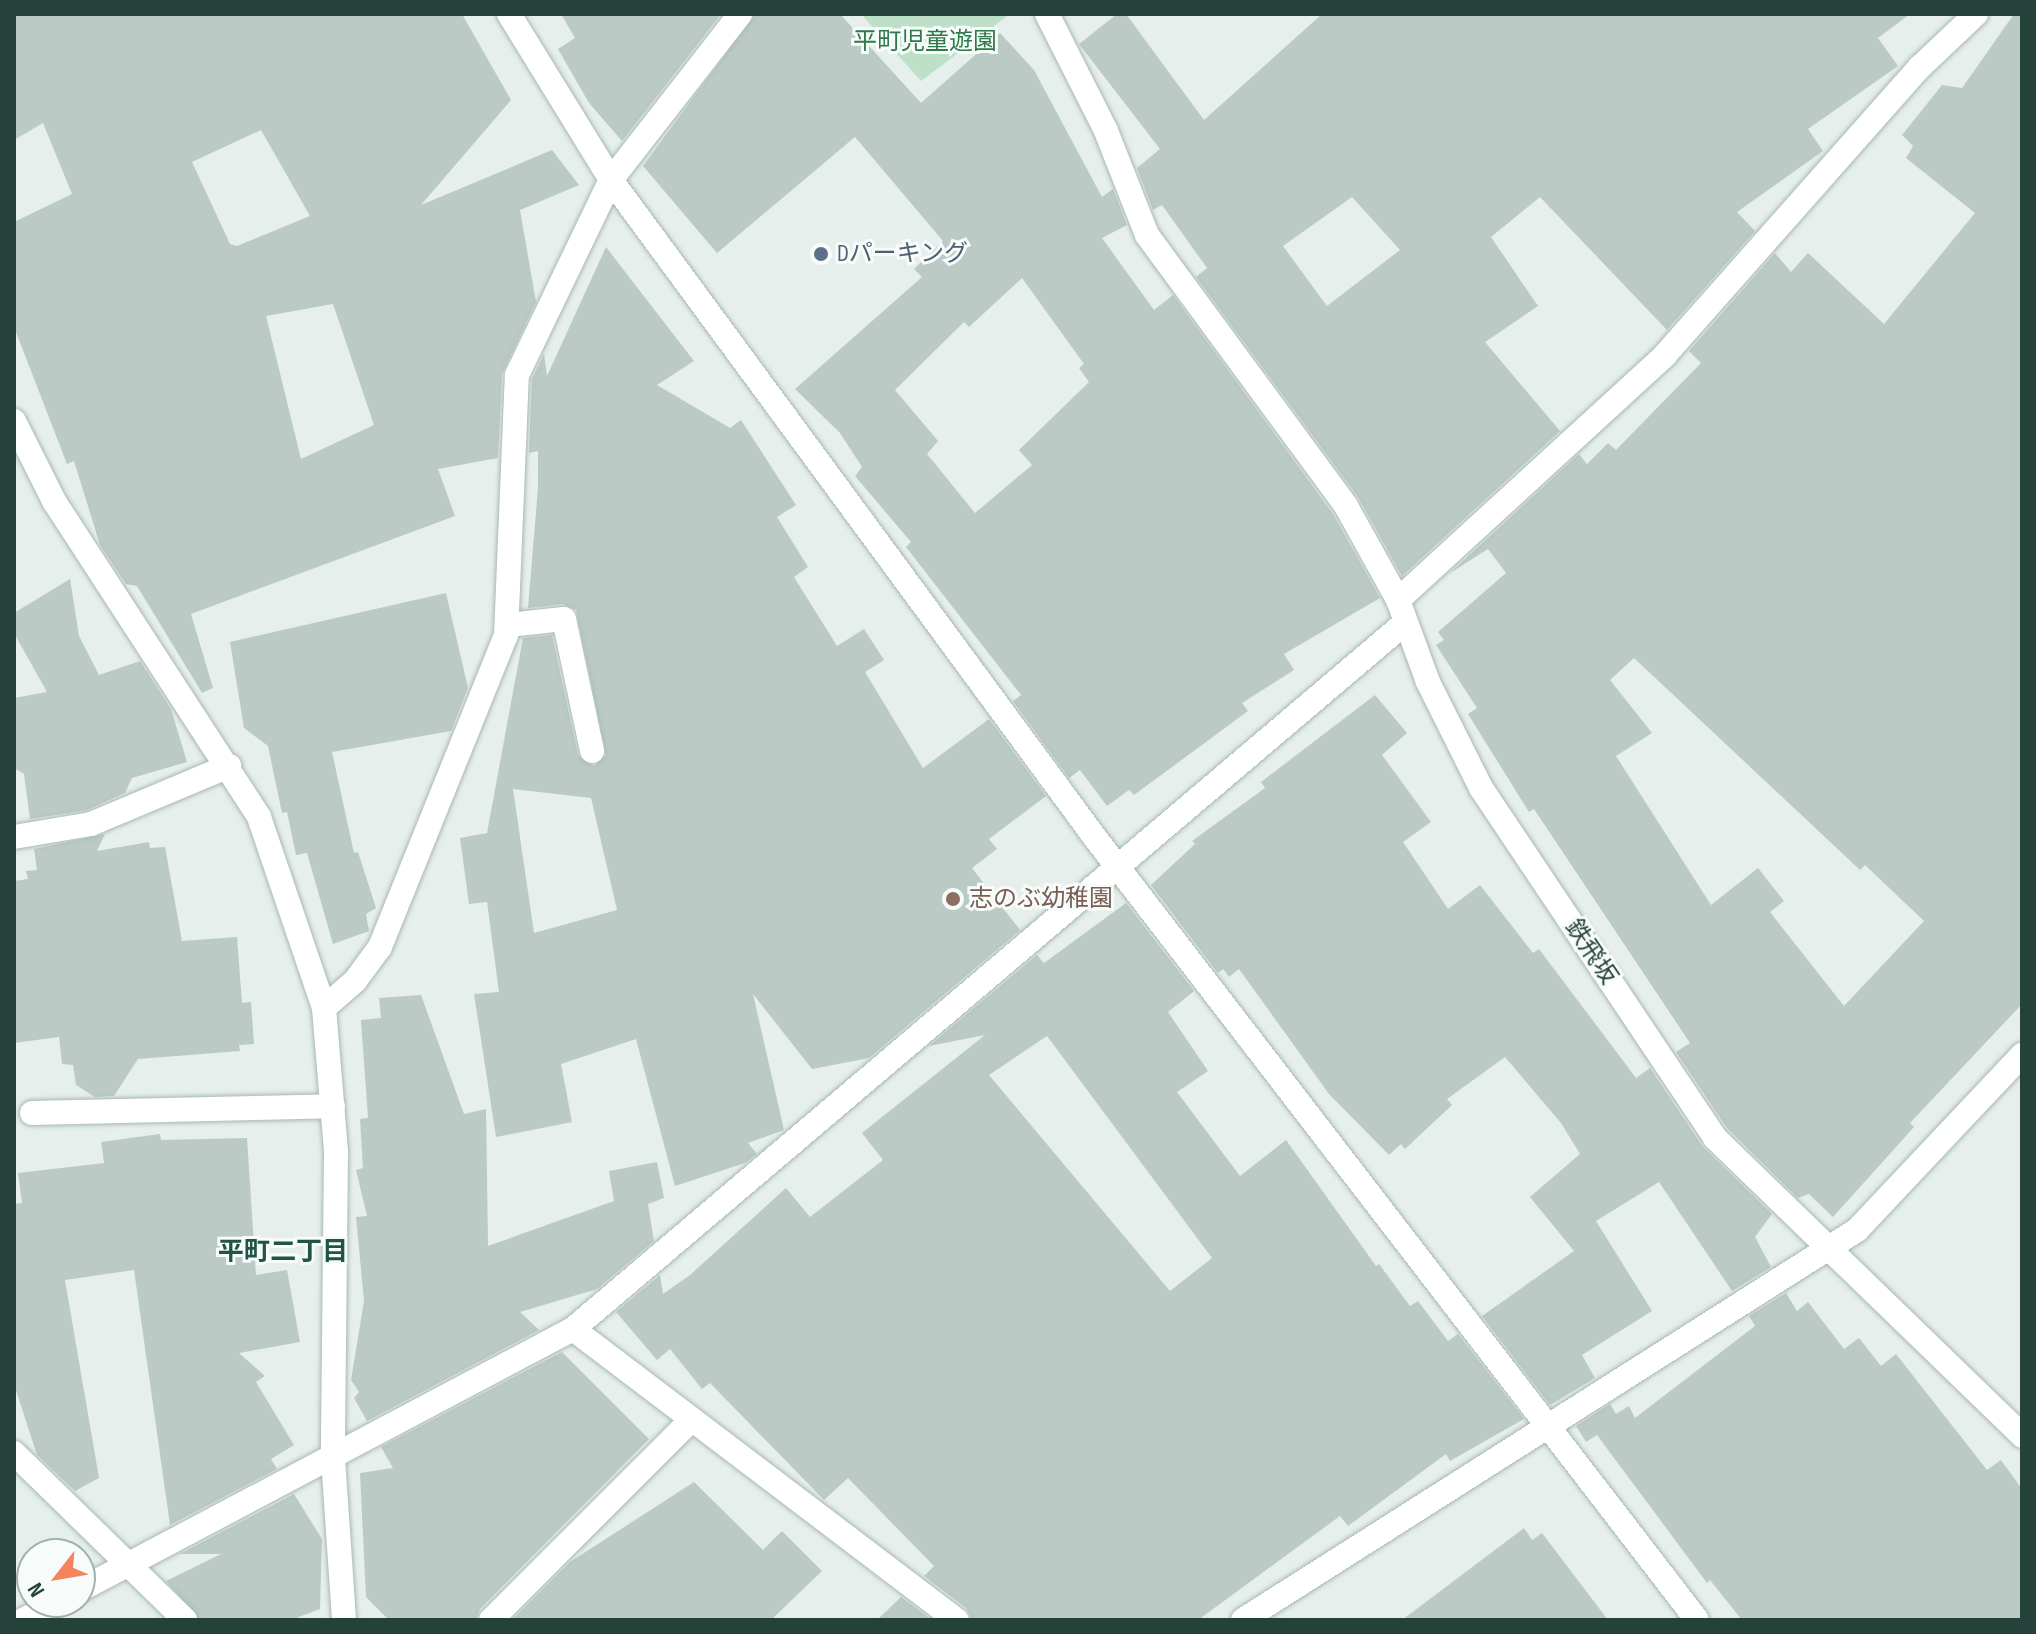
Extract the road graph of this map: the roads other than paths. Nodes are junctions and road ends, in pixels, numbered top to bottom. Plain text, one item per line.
1 (509, 14) edge
2 (739, 14) edge
3 (1047, 14) edge
4 (1976, 14) edge
5 (611, 180) junction
6 (14, 421) edge
7 (1402, 611) junction
8 (508, 625) junction
9 (592, 751) dead end
10 (229, 766) junction
11 (14, 837) edge
12 (1118, 867) junction
13 (324, 1008) junction
14 (2022, 1055) edge
15 (333, 1106) junction
16 (32, 1113) dead end
17 (1825, 1248) junction
18 (573, 1329) junction
19 (692, 1419) junction
20 (1549, 1423) junction
21 (2022, 1436) edge
22 (14, 1453) edge
23 (333, 1458) junction
24 (129, 1564) junction
25 (96, 1582) edge
26 (185, 1620) edge
27 (344, 1620) edge
28 (491, 1620) edge
29 (957, 1620) edge
30 (1243, 1620) edge
31 (1697, 1620) edge

1 - 5 street
2 - 5 street
3 - 7 street, 鉄飛坂
4 - 7 street
5 - 8 street
5 - 12 street
6 - 10 street
7 - 12 street
7 - 17 street, 鉄飛坂
8 - 9 street
8 - 13 street
10 - 11 street
10 - 13 street
12 - 18 street
12 - 20 street
13 - 15 street
14 - 17 street
15 - 16 street
15 - 23 street
17 - 20 street
17 - 21 street, 鉄飛坂
18 - 19 street
18 - 23 street
19 - 28 street
19 - 29 street
20 - 30 street
20 - 31 street
22 - 24 street
23 - 24 street
23 - 27 street
24 - 25 street
24 - 26 street

